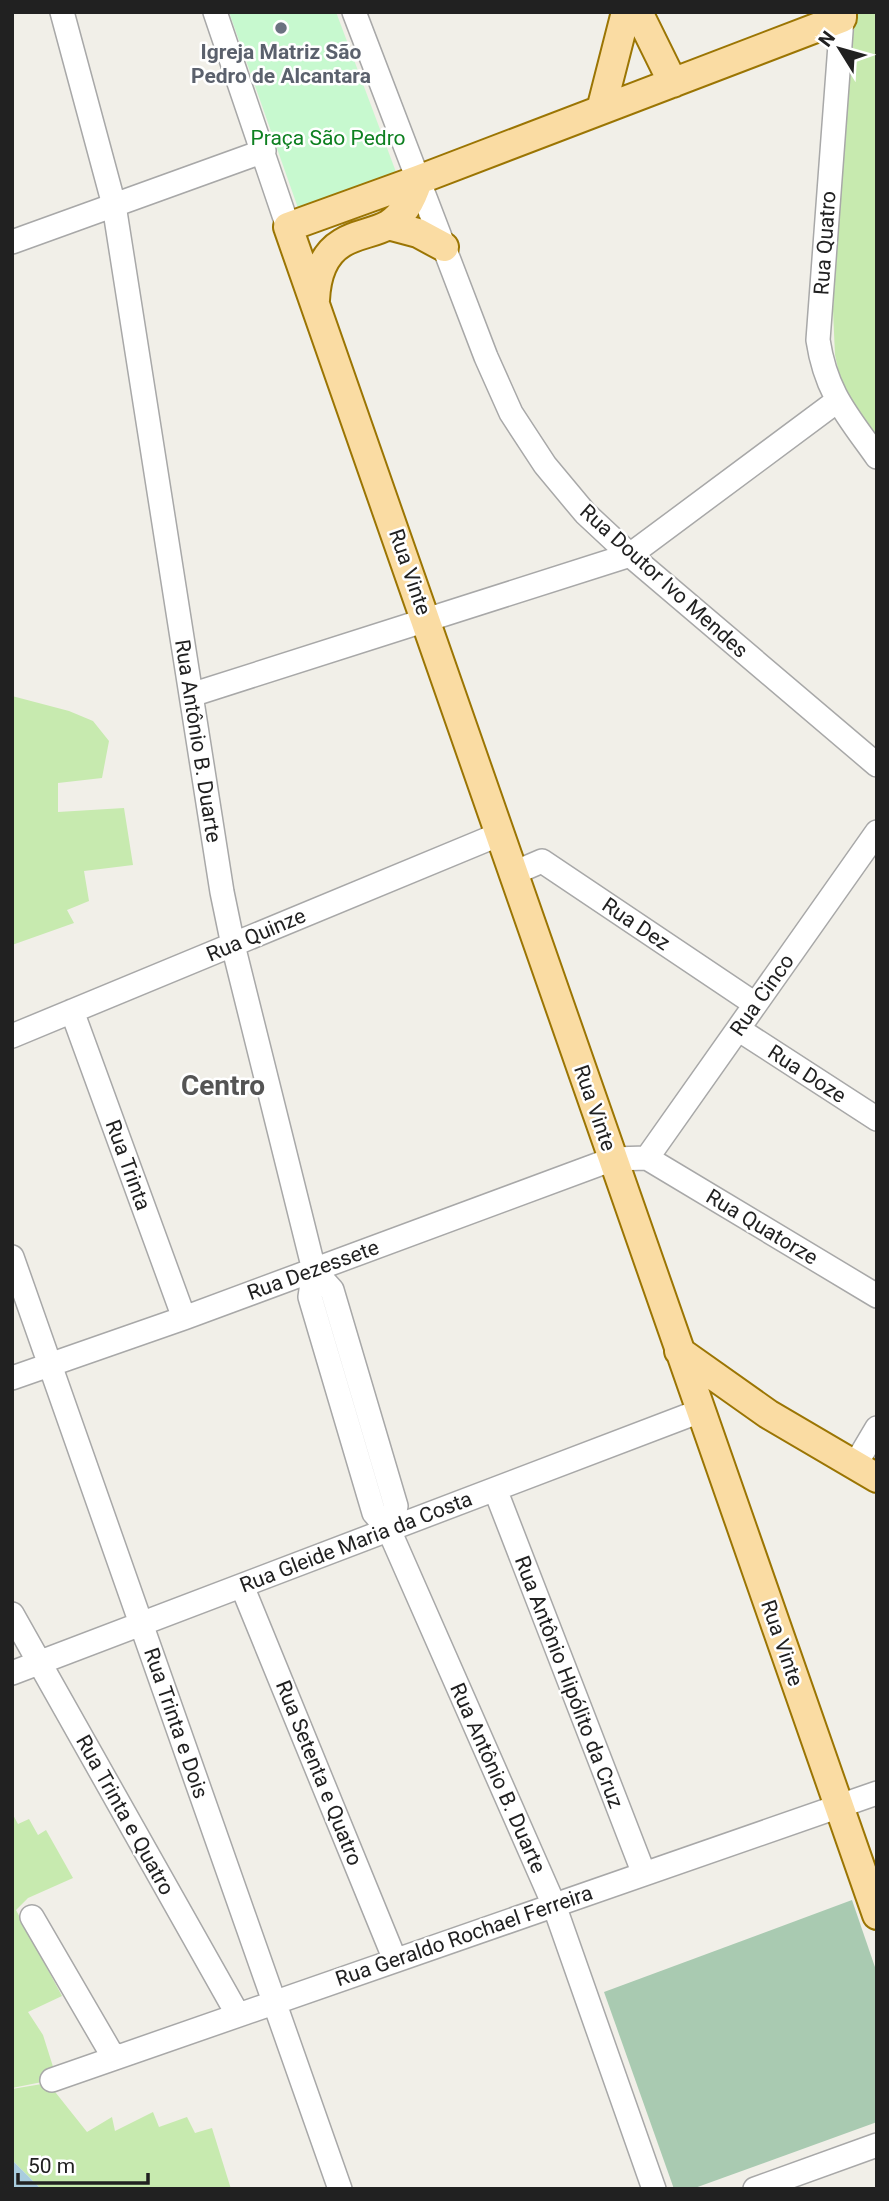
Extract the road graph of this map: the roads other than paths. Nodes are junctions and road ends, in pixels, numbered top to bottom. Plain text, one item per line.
1 (62, 12) edge
2 (215, 12) edge
3 (354, 12) edge
4 (626, 12) edge
5 (638, 12) edge
6 (842, 15) edge
7 (673, 83) junction
8 (601, 110) junction
9 (264, 151) junction
10 (418, 180) junction
11 (353, 204) junction
12 (114, 205) junction
13 (288, 227) junction
14 (365, 234) junction
15 (12, 242) edge
16 (444, 247) junction
17 (315, 300) junction
18 (837, 401) junction
19 (877, 457) edge
20 (630, 555) junction
21 (426, 620) junction
22 (191, 695) junction
23 (877, 765) edge
24 (877, 832) edge
25 (500, 834) junction
26 (514, 873) junction
27 (233, 945) junction
28 (755, 1004) junction
29 (72, 1011) junction
30 (738, 1029) junction
31 (12, 1036) edge
32 (877, 1119) edge
33 (647, 1158) junction
34 (613, 1159) junction
35 (12, 1257) edge
36 (314, 1270) junction
37 (877, 1296) edge
38 (184, 1318) junction
39 (679, 1351) junction
40 (50, 1365) junction
41 (12, 1378) edge
42 (700, 1411) junction
43 (768, 1414) junction
44 (877, 1428) edge
45 (866, 1472) edge
46 (495, 1489) junction
47 (389, 1530) junction
48 (242, 1586) junction
49 (12, 1614) edge
50 (141, 1624) junction
51 (40, 1663) junction
52 (12, 1673) edge
53 (877, 1793) edge
54 (839, 1806) junction
55 (644, 1874) junction
56 (554, 1905) junction
57 (877, 1915) edge
58 (32, 1917) dead end
59 (395, 1960) junction
60 (274, 2003) junction
61 (238, 2015) junction
62 (114, 2058) junction
63 (52, 2080) dead end
64 (877, 2145) edge
65 (340, 2189) edge
66 (654, 2189) edge
67 (755, 2189) edge

1 - 12 street, Rua Antônio B. Duarte
2 - 9 street
3 - 10 street
4 - 8 main road
5 - 7 main road
6 - 7 main road
6 - 18 street, Rua Quatro
7 - 8 main road
8 - 10 main road
9 - 12 street
9 - 13 street
10 - 11 main road
10 - 14 main road
10 - 16 street, Rua Doutor Ivo Mendes
11 - 13 main road
11 - 14 main road
12 - 15 street
12 - 22 street, Rua Antônio B. Duarte
13 - 14 main road
13 - 17 main road, Rua Vinte
14 - 16 main road
14 - 17 main road
16 - 20 street, Rua Doutor Ivo Mendes
17 - 21 main road, Rua Vinte
18 - 19 street, Rua Quatro
18 - 20 street
20 - 21 street
20 - 23 street, Rua Doutor Ivo Mendes
21 - 22 street
21 - 25 main road, Rua Vinte
22 - 27 street, Rua Antônio B. Duarte
24 - 28 street, Rua Cinco
25 - 26 main road, Rua Vinte
25 - 27 street, Rua Quinze
26 - 28 street, Rua Dez
26 - 34 main road, Rua Vinte
27 - 29 street, Rua Quinze
27 - 36 street, Rua Antônio B. Duarte
28 - 30 street, Rua Cinco
29 - 31 street, Rua Quinze
29 - 38 street, Rua Trinta
30 - 32 street, Rua Doze
30 - 33 street, Rua Cinco
33 - 34 street, Rua Dezessete
33 - 37 street, Rua Quatorze
34 - 36 street, Rua Dezessete
34 - 39 main road, Rua Vinte
35 - 40 street, Rua Trinta e Dois
36 - 38 street, Rua Dezessete
36 - 47 street, Rua Antônio B. Duarte
38 - 40 street, Rua Dezessete
39 - 42 main road, Rua Vinte
39 - 43 main road
40 - 41 street, Rua Dezessete
40 - 50 street, Rua Trinta e Dois
42 - 43 main road
42 - 46 street, Rua Gleide Maria da Costa
42 - 54 main road, Rua Vinte
43 - 45 main road
44 - 45 street
46 - 47 street, Rua Gleide Maria da Costa
46 - 55 street, Rua Antônio Hipólito da Cruz
47 - 48 street, Rua Gleide Maria da Costa
47 - 56 street, Rua Antônio B. Duarte
48 - 50 street, Rua Gleide Maria da Costa
48 - 59 street, Rua Setenta e Quatro
49 - 51 street, Rua Trinta e Quatro
50 - 51 street, Rua Gleide Maria da Costa
50 - 60 street, Rua Trinta e Dois
51 - 52 street, Rua Gleide Maria da Costa
51 - 61 street, Rua Trinta e Quatro
53 - 54 street, Rua Geraldo Rochael Ferreira
54 - 55 street, Rua Geraldo Rochael Ferreira
54 - 57 main road, Rua Vinte
55 - 56 street, Rua Geraldo Rochael Ferreira
56 - 59 street, Rua Geraldo Rochael Ferreira
56 - 66 street, Rua Antônio B. Duarte
58 - 62 street
59 - 60 street, Rua Geraldo Rochael Ferreira
60 - 61 street, Rua Geraldo Rochael Ferreira
60 - 65 street, Rua Trinta e Dois
61 - 62 street, Rua Geraldo Rochael Ferreira
62 - 63 street, Rua Geraldo Rochael Ferreira
64 - 67 street

